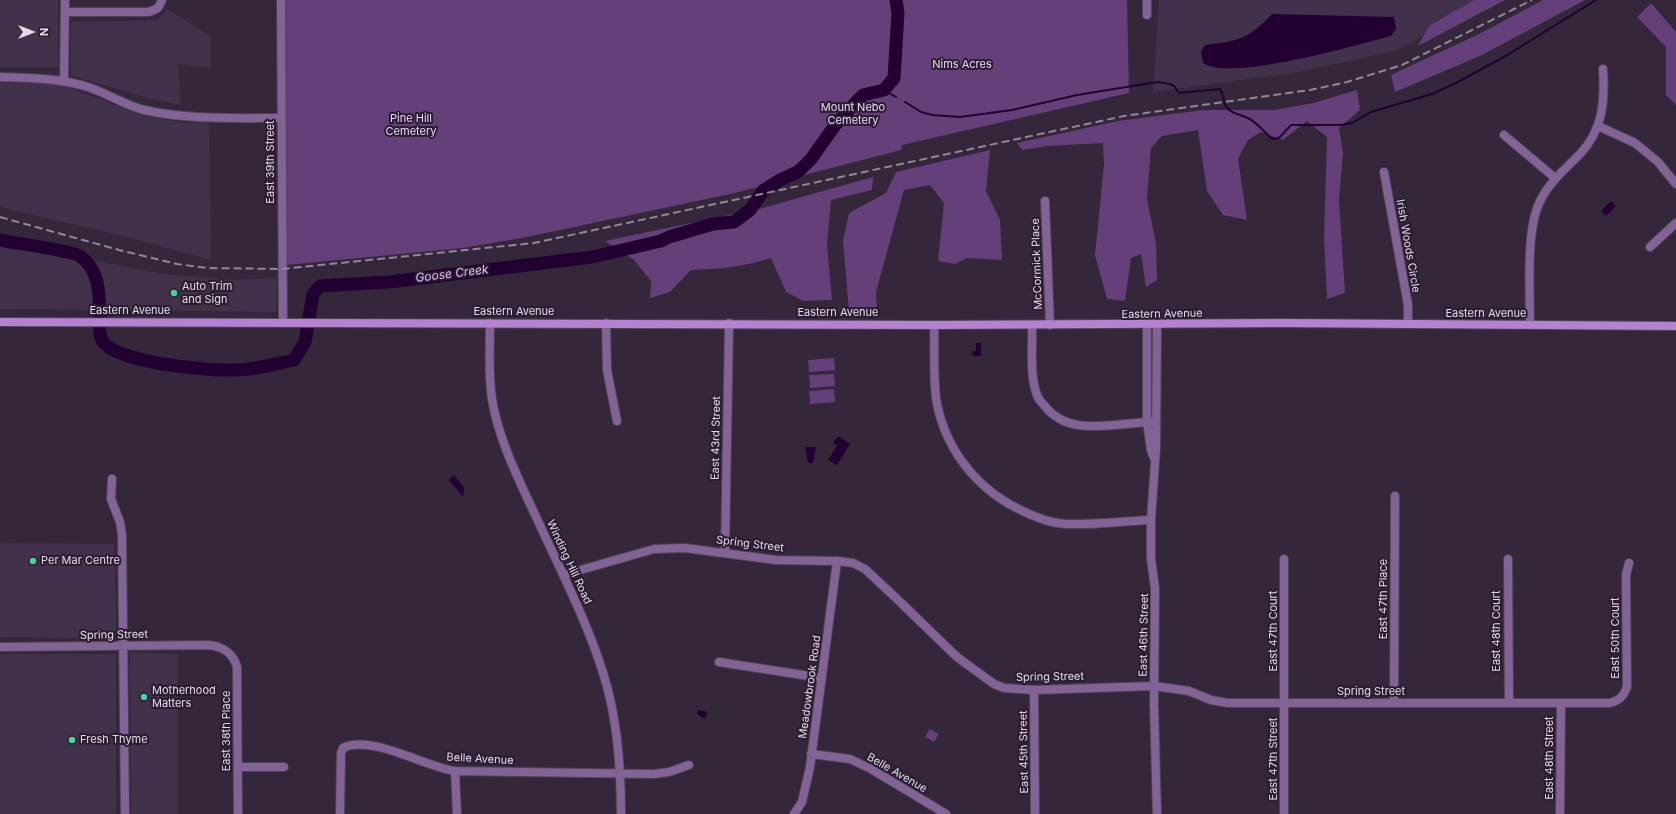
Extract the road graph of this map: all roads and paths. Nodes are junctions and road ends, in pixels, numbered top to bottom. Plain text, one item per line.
1 (65, 0) edge
2 (162, 0) edge
3 (281, 0) edge
4 (1147, 0) edge
5 (64, 12) junction
6 (1147, 15) dead end
7 (1603, 69) dead end
8 (0, 77) edge
9 (64, 81) junction
10 (281, 118) junction
11 (1598, 126) junction
12 (1504, 135) dead end
13 (1384, 172) dead end
14 (1555, 178) junction
15 (1676, 184) edge
16 (1045, 201) dead end
17 (1676, 223) edge
18 (1650, 247) dead end
19 (0, 322) edge
20 (283, 323) junction
21 (490, 323) junction
22 (606, 323) junction
23 (729, 323) junction
24 (1408, 324) junction
25 (934, 325) junction
26 (1032, 325) junction
27 (1050, 325) junction
28 (1147, 325) junction
29 (1157, 325) junction
30 (1530, 325) junction
31 (1676, 326) edge
32 (618, 421) dead end
33 (1147, 422) junction
34 (1156, 422) junction
35 (1154, 458) junction
36 (112, 479) dead end
37 (1396, 496) dead end
38 (1151, 520) junction
39 (725, 553) junction
40 (1284, 559) dead end
41 (1508, 559) dead end
42 (837, 561) junction
43 (1629, 563) dead end
44 (563, 576) junction
45 (124, 645) junction
46 (0, 647) edge
47 (227, 650) joint
48 (719, 662) dead end
49 (822, 678) junction
50 (1154, 686) junction
51 (1034, 690) junction
52 (1285, 703) junction
53 (1394, 703) junction
54 (1509, 703) junction
55 (1561, 703) junction
56 (811, 754) junction
57 (689, 765) dead end
58 (238, 767) junction
59 (284, 767) dead end
60 (455, 771) junction
61 (620, 774) junction
62 (125, 814) edge
63 (238, 814) edge
64 (340, 814) edge
65 (456, 814) edge
66 (621, 814) edge
67 (794, 814) edge
68 (946, 814) edge
69 (1035, 814) edge
70 (1157, 814) edge
71 (1284, 814) edge
72 (1560, 814) edge

1 - 5 street
2 - 5 street
3 - 10 street, East 39th Street
4 - 6 street
5 - 9 street
7 - 11 street
8 - 9 street
9 - 10 street
10 - 20 street, East 39th Street
11 - 14 street
11 - 15 street
12 - 14 street
13 - 24 street, Irish Woods Circle
14 - 30 street
16 - 27 street, McCormick Place
17 - 18 street
19 - 20 main road, Eastern Avenue
20 - 21 main road, Eastern Avenue
21 - 22 main road, Eastern Avenue
21 - 44 street, Winding Hill Road
22 - 23 main road, Eastern Avenue
22 - 32 street
23 - 25 main road, Eastern Avenue
23 - 39 street, East 43rd Street
24 - 29 main road, Eastern Avenue
24 - 30 main road, Eastern Avenue
25 - 26 main road, Eastern Avenue
25 - 38 street
26 - 27 main road, Eastern Avenue
26 - 33 street
27 - 28 main road, Eastern Avenue
28 - 29 main road, Eastern Avenue
28 - 33 street, East 46th Street
29 - 34 street, East 46th Street
30 - 31 main road, Eastern Avenue
33 - 34 street
33 - 35 street, East 46th Street
34 - 35 street, East 46th Street
35 - 38 street, East 46th Street
36 - 45 street
37 - 53 street, East 47th Place
38 - 50 street, East 46th Street
39 - 42 street, Spring Street
39 - 44 street, Spring Street
40 - 52 street, East 47th Court
41 - 54 street, East 48th Court
42 - 49 street, Meadowbrook Road
42 - 51 street, Spring Street
43 - 55 street, East 50th Court
44 - 61 street, Winding Hill Road
45 - 46 street, Spring Street
45 - 47 street, Spring Street
45 - 62 street
47 - 58 street, East 38th Place
48 - 49 street
49 - 56 street, Meadowbrook Road
50 - 51 street, Spring Street
50 - 52 street, Spring Street
50 - 70 street, East 46th Street
51 - 69 street, East 45th Street
52 - 53 street, Spring Street
52 - 71 street, East 47th Street
53 - 54 street, Spring Street
54 - 55 street, Spring Street
55 - 72 street, East 48th Street
56 - 67 street, Meadowbrook Road
56 - 68 street, Belle Avenue
57 - 61 street, Belle Avenue
58 - 59 street
58 - 63 street, East 38th Place
60 - 61 street, Belle Avenue
60 - 64 street, Belle Avenue
60 - 65 street
61 - 66 street, Winding Hill Road

